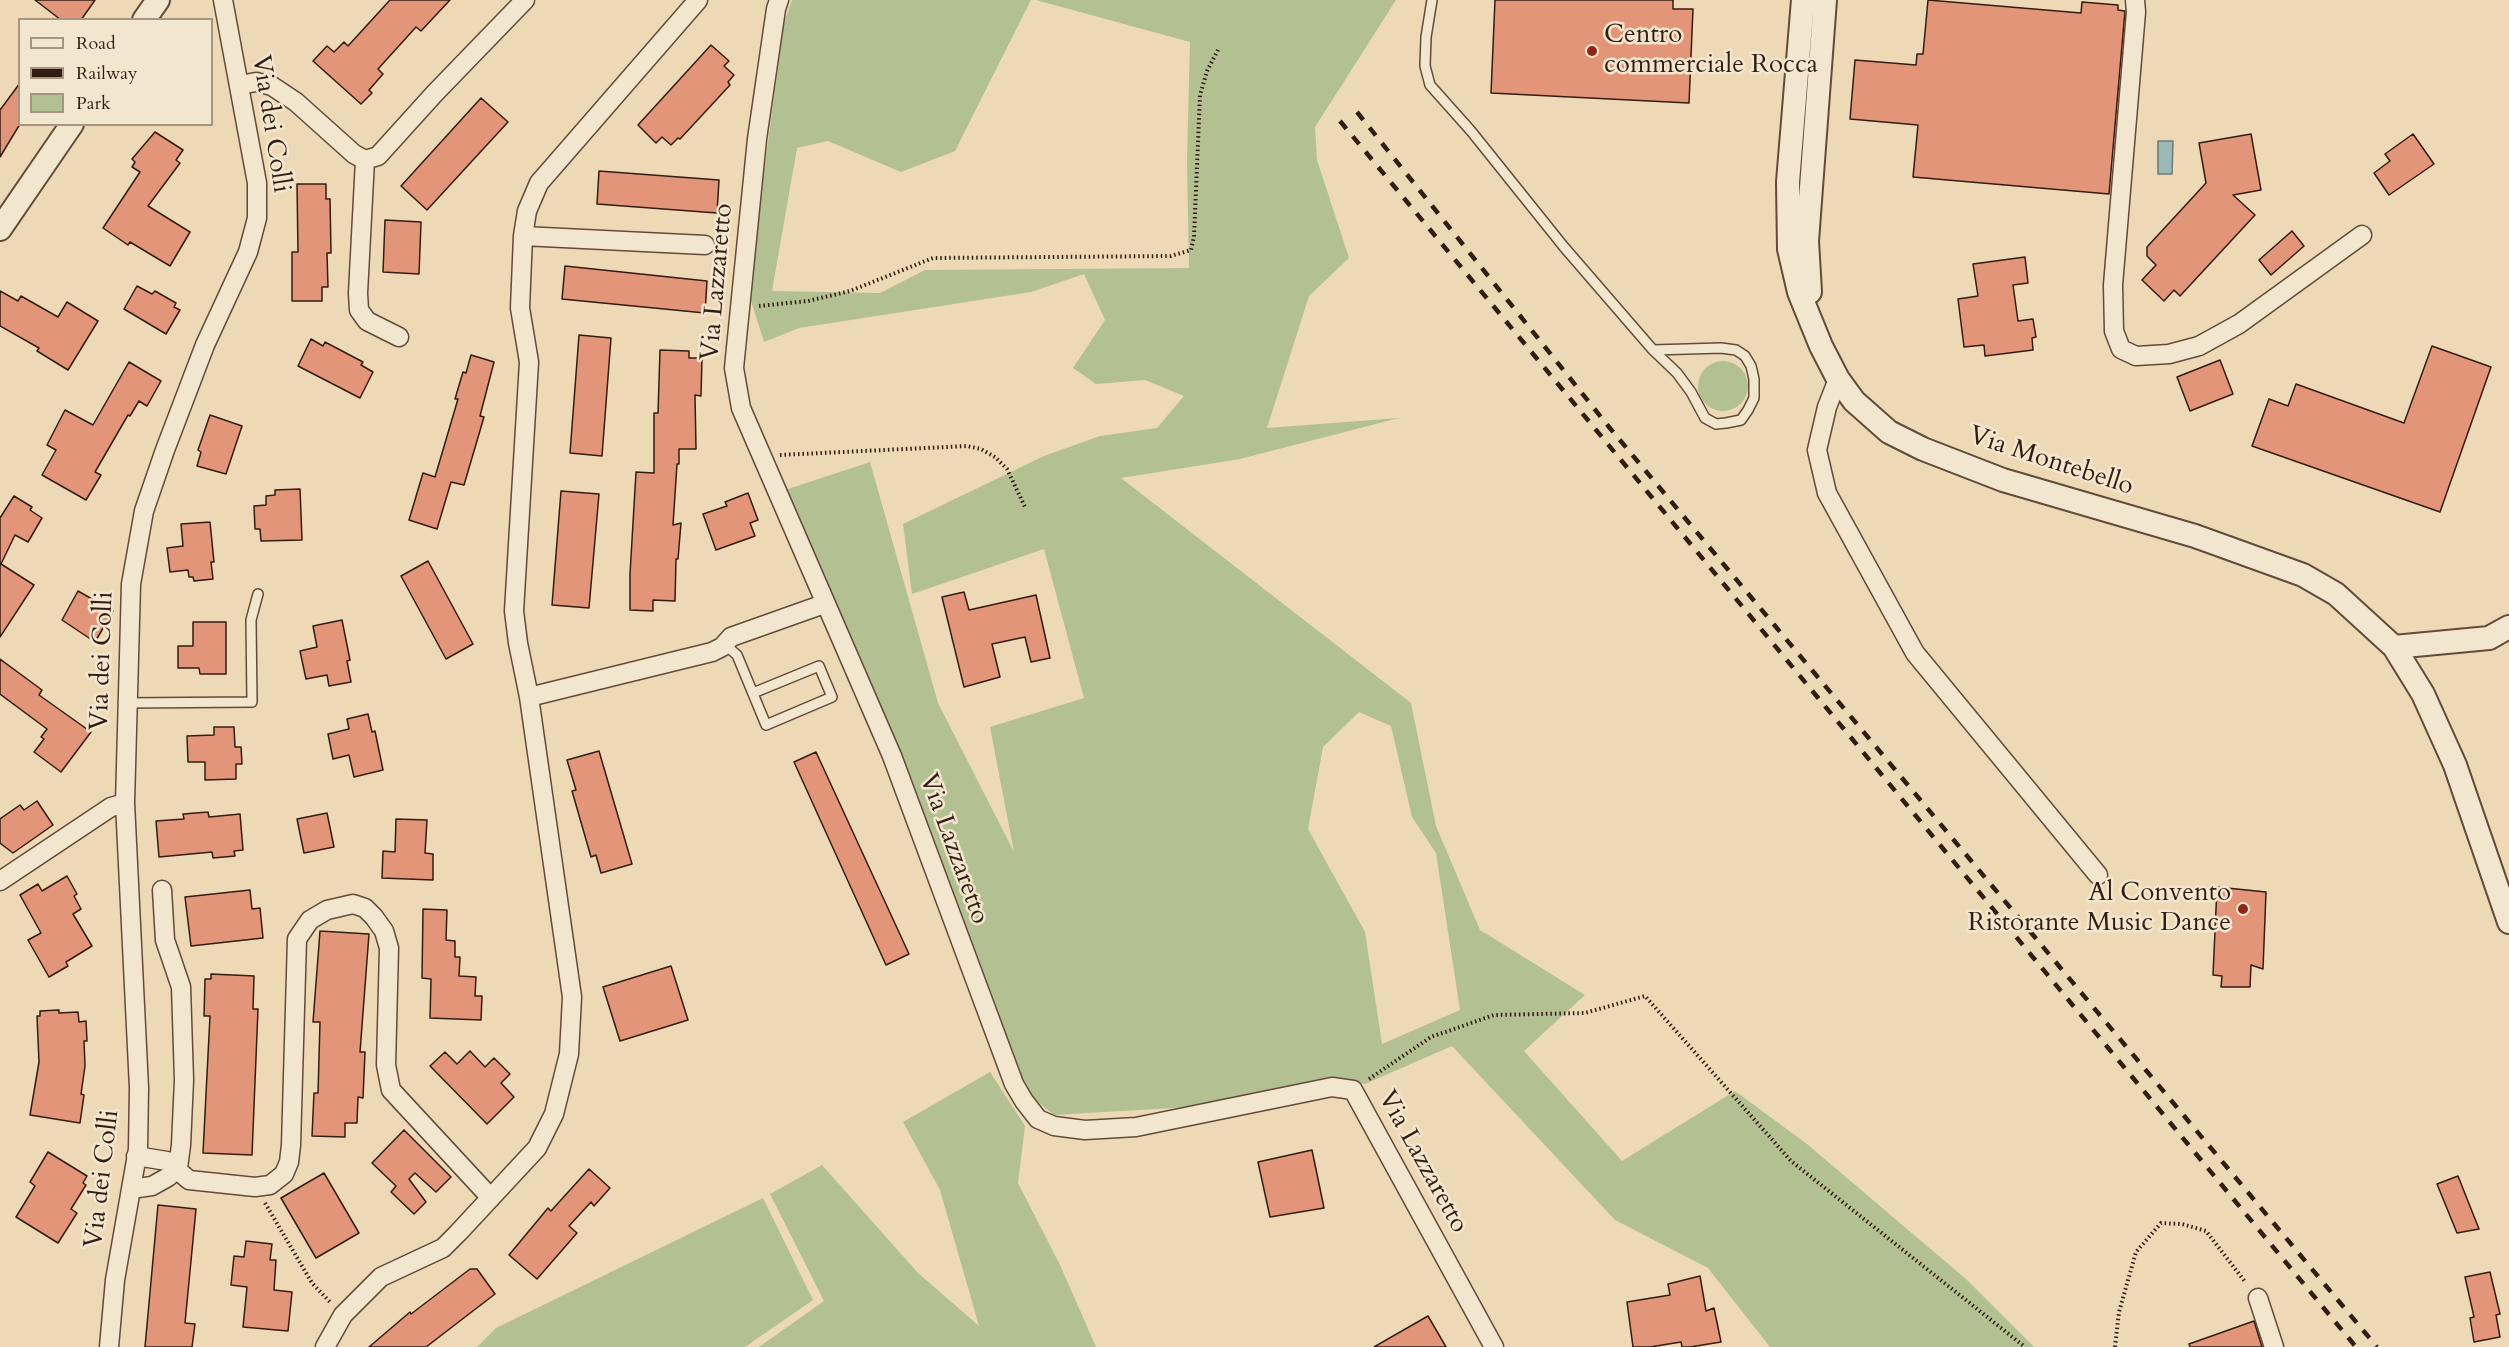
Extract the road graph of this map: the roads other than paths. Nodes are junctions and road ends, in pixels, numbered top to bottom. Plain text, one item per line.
1 (158, 0) edge
2 (223, 0) edge
3 (525, 0) edge
4 (698, 0) edge
5 (1432, 0) edge
6 (1803, 0) edge
7 (1825, 0) edge
8 (2134, 0) edge
9 (772, 3) edge
10 (145, 18) edge
11 (239, 85) junction
12 (71, 126) edge
13 (365, 160) junction
14 (0, 229) edge
15 (2361, 235) dead end
16 (523, 236) junction
17 (705, 245) dead end
18 (399, 337) dead end
19 (1821, 346) junction
20 (1653, 350) junction
21 (1838, 379) junction
22 (258, 594) dead end
23 (824, 604) junction
24 (2509, 627) edge
25 (2394, 646) junction
26 (722, 647) junction
27 (753, 693) junction
28 (529, 697) junction
29 (126, 703) junction
30 (125, 803) junction
31 (2098, 875) dead end
32 (0, 881) edge
33 (162, 890) dead end
34 (2509, 922) edge
35 (136, 1156) junction
36 (171, 1165) junction
37 (130, 1189) junction
38 (491, 1198) junction
39 (2258, 1298) road end
40 (109, 1347) edge
41 (325, 1347) edge
42 (1494, 1347) edge
43 (2274, 1347) edge

1 - 10 street
2 - 11 street, Via dei Colli
3 - 13 street
4 - 16 street
5 - 20 lane
6 - 19 street
7 - 19 street
8 - 15 street
9 - 23 street, Via Lazzaretto
11 - 13 street
11 - 29 street, Via dei Colli
12 - 14 street
13 - 18 street
16 - 17 street
16 - 28 street
19 - 21 street, Via Montebello
20 - 20 lane
21 - 25 street, Via Montebello
21 - 31 street
22 - 29 lane
23 - 26 street
23 - 42 street, Via Lazzaretto
24 - 25 street
25 - 34 street, Via Montebello
26 - 27 lane
26 - 28 street
27 - 27 lane
28 - 38 street
29 - 30 street, Via dei Colli
30 - 32 street
30 - 35 street, Via dei Colli
33 - 36 street
35 - 36 street
35 - 37 street, Via dei Colli
36 - 37 street
36 - 38 street
37 - 40 street, Via dei Colli
38 - 41 street
39 - 43 street

